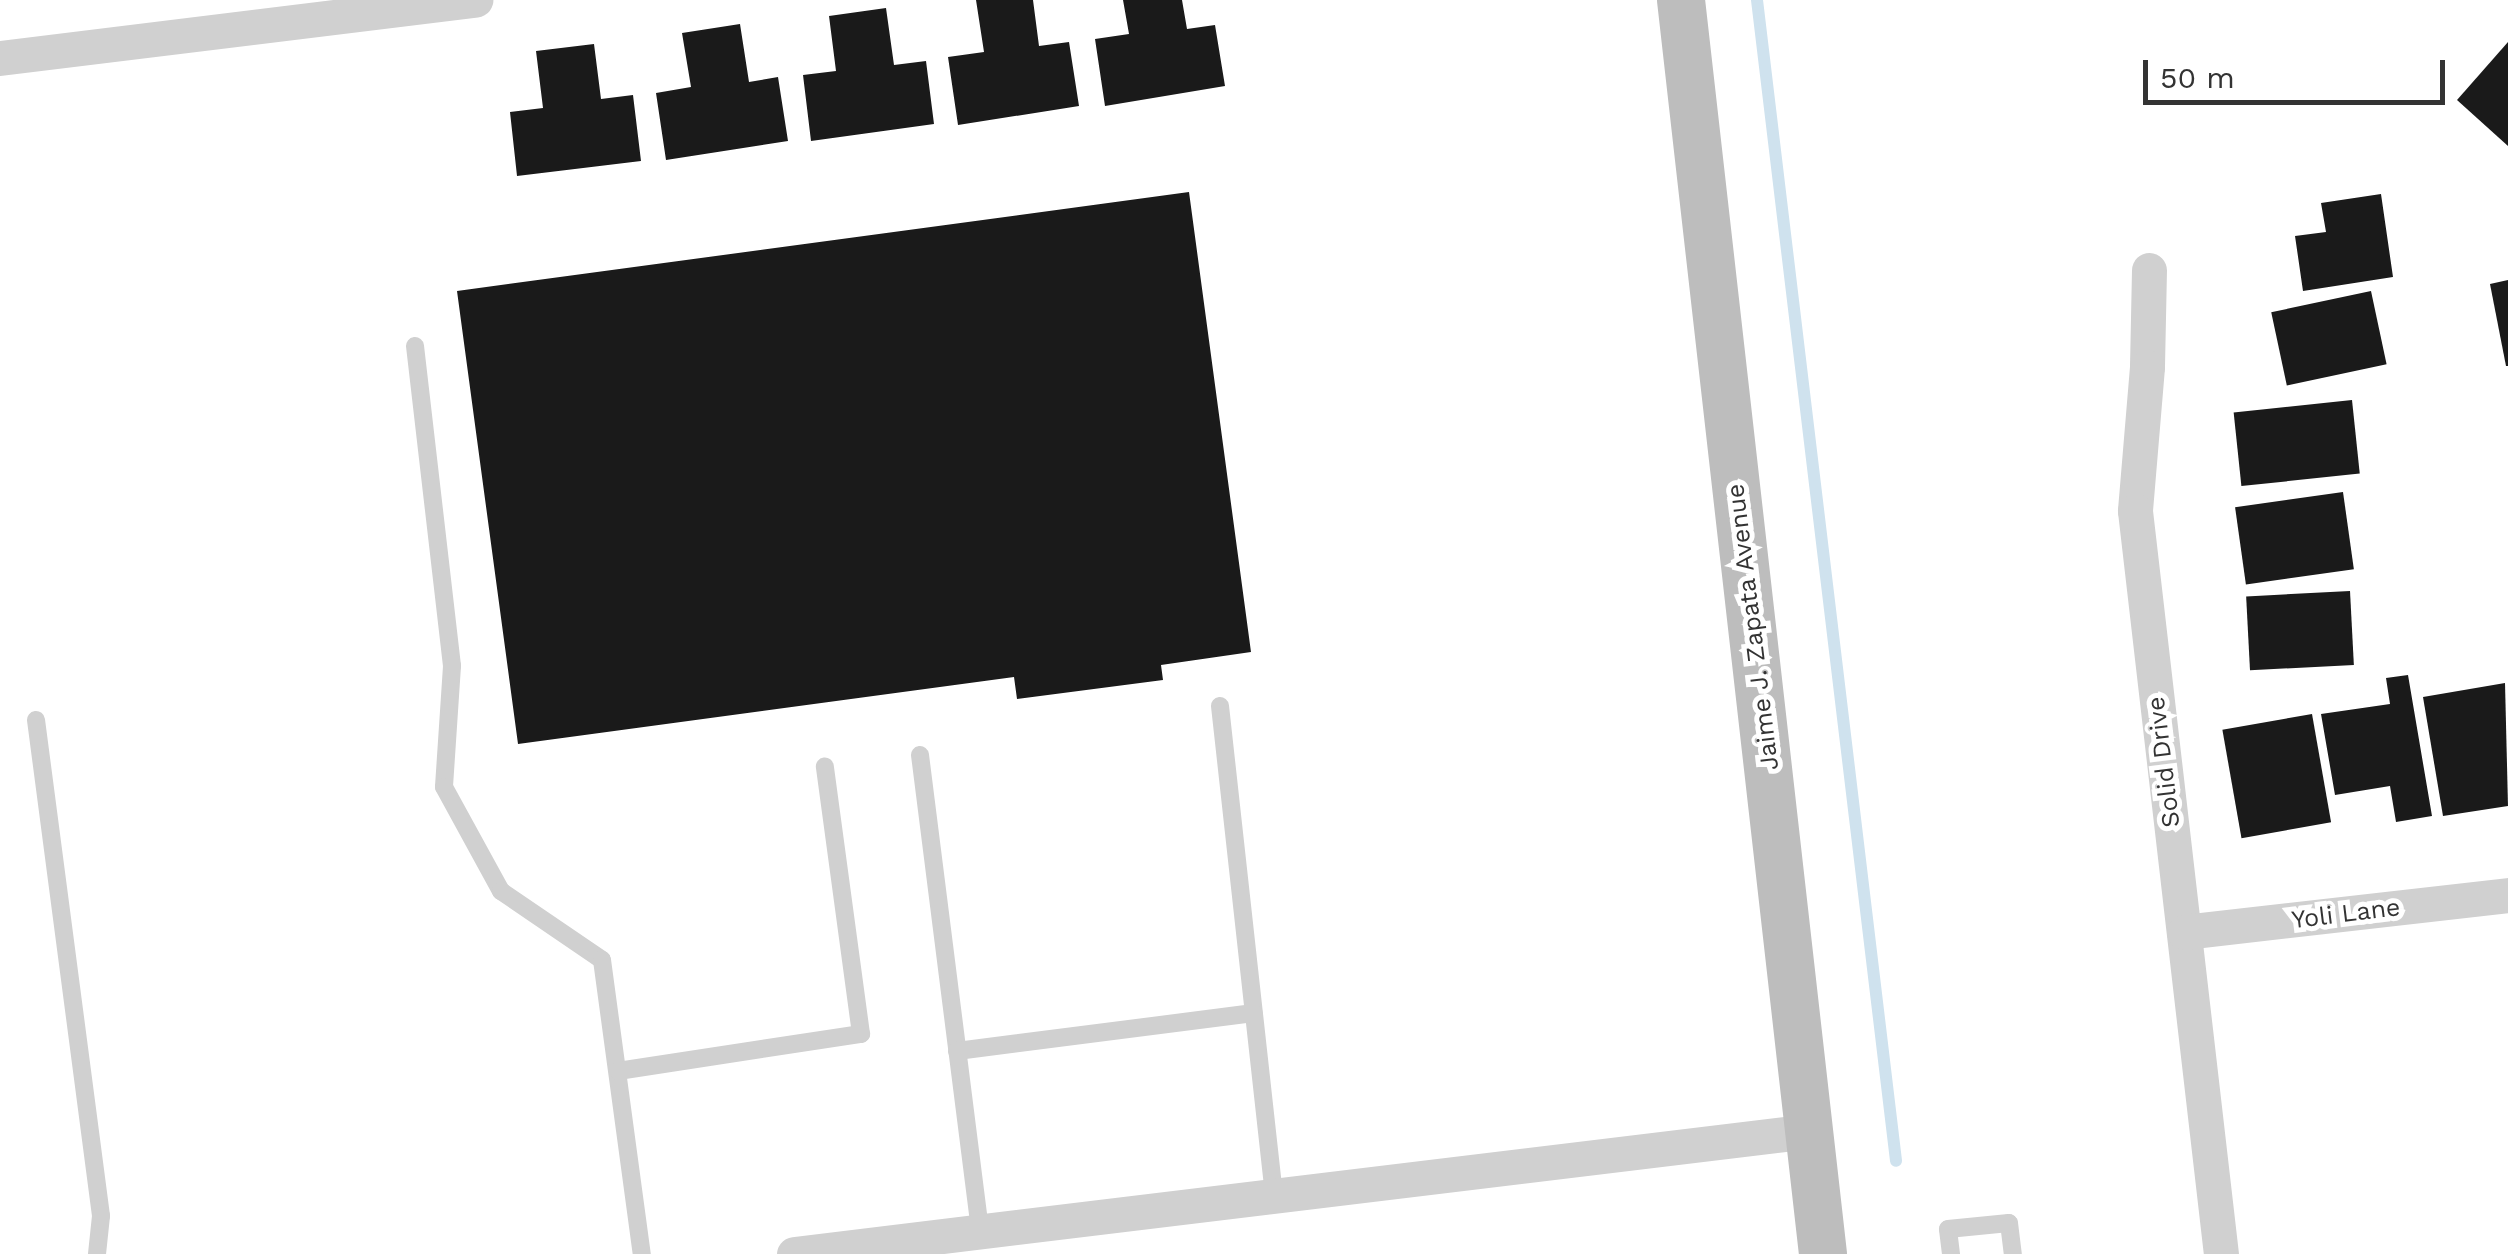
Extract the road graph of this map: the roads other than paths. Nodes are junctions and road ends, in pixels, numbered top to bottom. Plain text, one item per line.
1 (475, 0) edge
2 (1681, 0) edge
3 (0, 58) edge
4 (2149, 270) dead end
5 (415, 346) dead end
6 (1220, 706) dead end
7 (36, 720) dead end
8 (920, 755) dead end
9 (826, 766) dead end
10 (2508, 895) edge
11 (2184, 932) junction
12 (1254, 1013) junction
13 (957, 1051) junction
14 (618, 1071) junction
15 (1811, 1131) junction
16 (1274, 1196) junction
17 (980, 1232) junction
18 (98, 1254) edge
19 (642, 1254) edge
20 (794, 1254) edge
21 (1823, 1254) edge
22 (1952, 1254) edge
23 (2013, 1254) edge
24 (2221, 1254) edge

1 - 3 street
2 - 15 street, Jaime J. Zapata Avenue
4 - 11 street, Solid Drive
5 - 14 lane
6 - 12 lane
7 - 18 lane
8 - 13 lane
9 - 14 lane
10 - 11 street, Yoli Lane
11 - 24 street, Solid Drive
12 - 13 lane
12 - 16 lane
13 - 17 lane
14 - 19 lane
15 - 16 street
15 - 21 street, Jaime J. Zapata Avenue
16 - 17 street
17 - 20 street
22 - 23 lane

